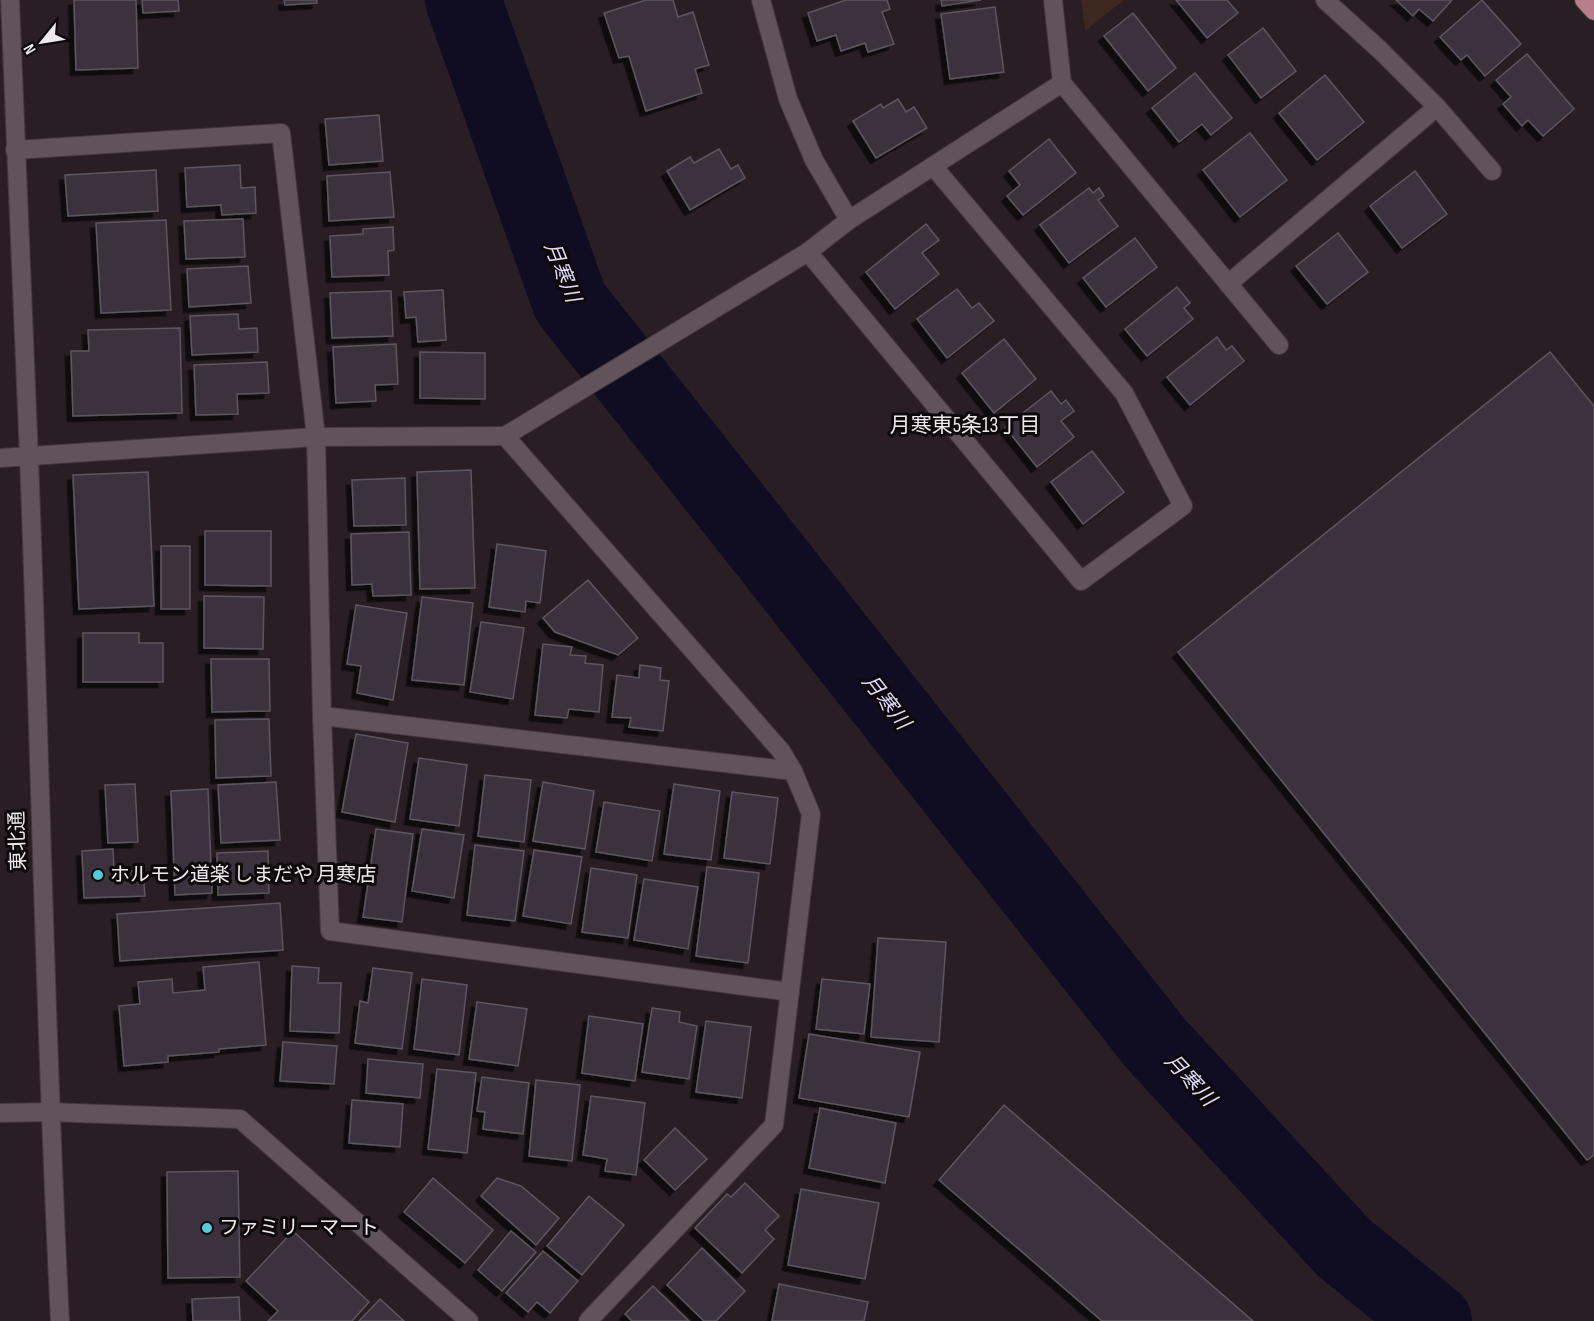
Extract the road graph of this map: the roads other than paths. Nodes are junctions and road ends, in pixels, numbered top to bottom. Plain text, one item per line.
1 (10, 0) edge
2 (761, 0) edge
3 (1053, 0) edge
4 (1324, 0) edge
5 (1584, 0) edge
6 (1594, 11) edge
7 (1062, 83) junction
8 (1437, 107) junction
9 (15, 150) junction
10 (933, 166) junction
11 (1492, 171) dead end
12 (849, 220) junction
13 (808, 252) junction
14 (1228, 284) junction
15 (1279, 345) dead end
16 (506, 436) junction
17 (316, 437) junction
18 (29, 457) junction
19 (0, 458) edge
20 (322, 716) junction
21 (793, 771) junction
22 (790, 992) junction
23 (49, 1112) junction
24 (0, 1113) edge
25 (60, 1321) edge
26 (469, 1321) edge
27 (588, 1321) edge

1 - 9 street, 東北通
2 - 12 street
3 - 7 street
4 - 8 street
5 - 6 main road
7 - 10 street
7 - 14 street
8 - 11 street
8 - 14 street
9 - 17 street
9 - 18 street, 東北通
10 - 12 street
10 - 13 street
12 - 13 street
13 - 16 street
14 - 15 street
16 - 17 street
16 - 21 street
17 - 18 street
17 - 20 street
18 - 19 street
18 - 23 street, 東北通
20 - 21 street
20 - 22 street
21 - 22 street
22 - 27 street
23 - 24 street
23 - 25 street, 東北通
23 - 26 street

